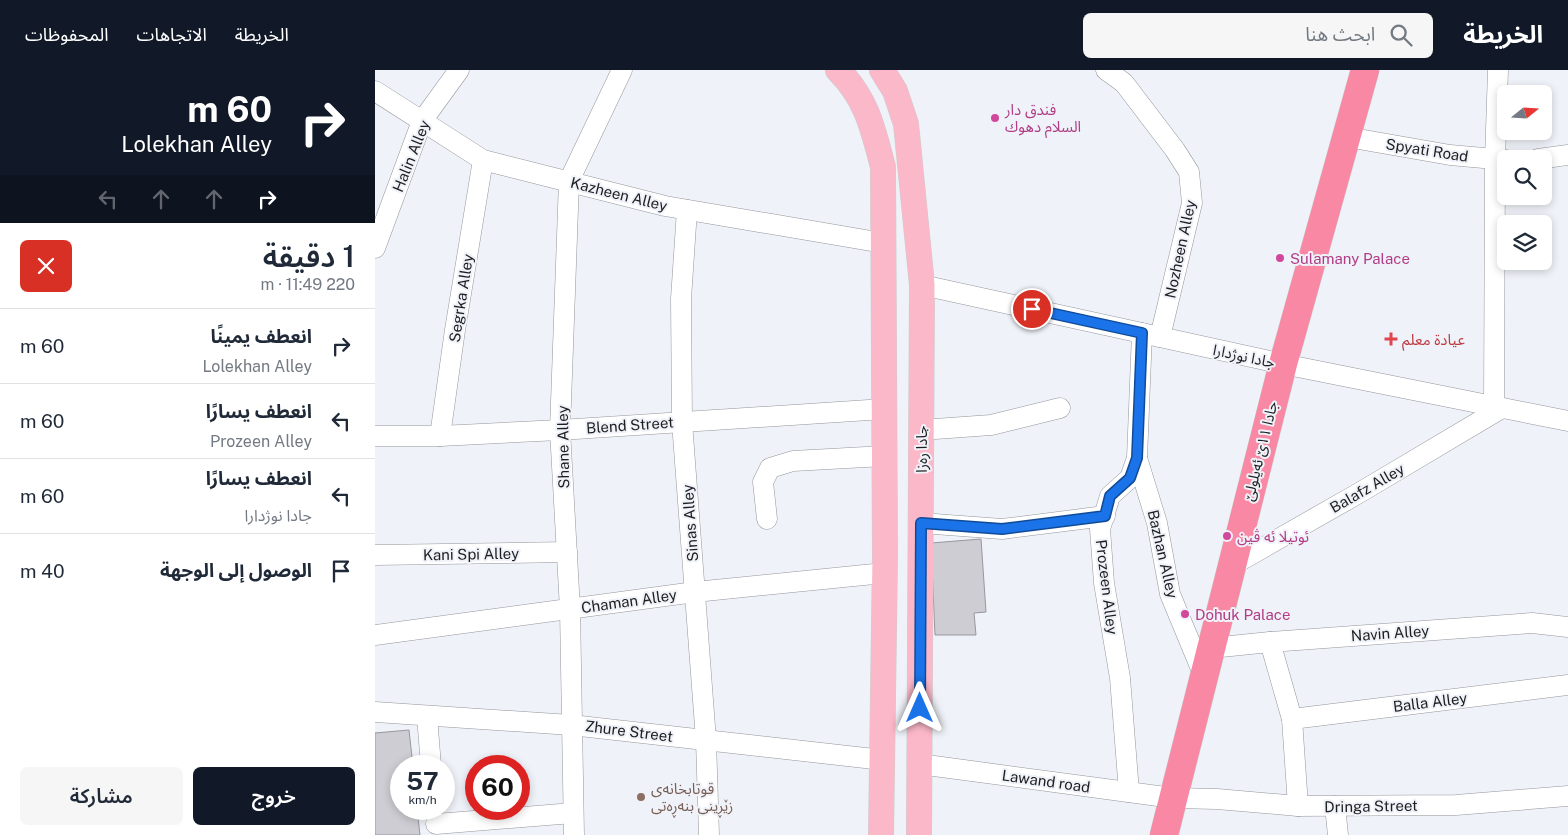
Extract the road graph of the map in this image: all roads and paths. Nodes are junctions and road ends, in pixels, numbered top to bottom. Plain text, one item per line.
1 (459, 70) edge
2 (622, 70) edge
3 (839, 70) edge
4 (882, 70) edge
5 (904, 70) edge
6 (1106, 70) edge
7 (1365, 70) edge
8 (1498, 70) edge
9 (375, 91) edge
10 (422, 121) junction
11 (906, 124) junction
12 (1347, 137) junction
13 (1501, 150) edge
14 (1568, 155) edge
15 (1552, 157) edge
16 (483, 160) junction
17 (1497, 160) edge
18 (569, 181) junction
19 (1500, 205) edge
20 (687, 210) junction
21 (883, 242) junction
22 (375, 248) edge
23 (922, 285) junction
24 (1151, 335) junction
25 (1283, 364) junction
26 (1498, 407) junction
27 (1060, 408) dead end
28 (884, 409) junction
29 (1568, 421) edge
30 (683, 422) junction
31 (560, 430) junction
32 (921, 430) junction
33 (375, 436) edge
34 (440, 436) junction
35 (884, 456) junction
36 (1137, 458) junction
37 (1105, 516) junction
38 (767, 519) dead end
39 (921, 523) junction
40 (567, 552) junction
41 (375, 555) edge
42 (1231, 566) junction
43 (884, 573) junction
44 (695, 592) junction
45 (570, 609) junction
46 (1568, 627) edge
47 (375, 635) edge
48 (1270, 642) junction
49 (1211, 648) junction
50 (1204, 676) junction
51 (1568, 685) edge
52 (375, 712) edge
53 (427, 716) junction
54 (1292, 719) junction
55 (571, 724) junction
56 (706, 740) junction
57 (430, 755) edge
58 (883, 760) junction
59 (919, 764) junction
60 (1129, 792) junction
61 (1568, 796) edge
62 (1173, 798) junction
63 (1298, 806) junction
64 (1335, 806) junction
65 (573, 813) junction
66 (436, 823) edge
67 (574, 835) edge
68 (709, 835) edge
69 (881, 835) edge
70 (919, 835) edge
71 (1164, 835) edge
72 (1338, 835) edge

1 - 10 street, Halin Alley
2 - 18 street, Shane Alley
3 - 21 main road
4 - 11 main road, جادا ره‌زا
5 - 11 main road
6 - 24 street, Nozheen Alley
7 - 12 highway, جادا ١١ێ ئه‌یلولێ
8 - 13 street
9 - 10 street, Kazheen Alley
10 - 16 street, Kazheen Alley
10 - 22 street, Halin Alley
11 - 23 main road, جادا ره‌زا
12 - 17 street, Spyati Road
12 - 25 highway, جادا ١١ێ ئه‌یلولێ
14 - 15 street
16 - 18 street, Kazheen Alley
16 - 34 street, Segrka Alley
18 - 20 street, Kazheen Alley
18 - 31 street, Shane Alley
19 - 26 street
20 - 21 street, Kazheen Alley
20 - 30 street, Sinas Alley
21 - 28 main road
23 - 24 street, جادا نوژدارا
23 - 32 main road, جادا ره‌زا
24 - 25 street, جادا نوژدارا
24 - 36 street, Prozeen Alley
25 - 26 street, جادا نوژدارا
25 - 42 highway, جادا ١١ێ ئه‌یلولێ
26 - 29 street, جادا نوژدارا
26 - 42 street, Balafz Alley
27 - 32 street
28 - 30 street, Blend Street
28 - 35 main road
30 - 31 street, Blend Street
30 - 44 street, Sinas Alley
31 - 34 street, Blend Street
31 - 40 street, Shane Alley
32 - 39 main road, جادا ره‌زا
33 - 34 street, Blend Street
35 - 38 street
35 - 43 main road
36 - 37 street, Prozeen Alley
36 - 50 street, Bazhan Alley
37 - 39 street
37 - 60 street, Prozeen Alley
39 - 59 main road, جادا ره‌زا
40 - 41 street, Kani Spi Alley
40 - 45 street, Shane Alley
42 - 49 highway, جادا ١١ێ ئه‌یلولێ
43 - 44 street, Chaman Alley
43 - 58 main road
44 - 45 street, Chaman Alley
44 - 56 street, Sinas Alley
45 - 47 street, Chaman Alley
45 - 55 street, Shane Alley
46 - 48 street, Navin Alley
48 - 49 street, Navin Alley
48 - 54 street
49 - 50 highway, جادا ١١ێ ئه‌یلولێ
50 - 62 highway, جادا ١١ێ ئه‌یلولێ
51 - 54 street, Balla Alley
52 - 53 street, Zhure Street
53 - 55 street, Zhure Street
53 - 57 street
54 - 63 street
55 - 56 street, Zhure Street
55 - 65 street, Shane Alley
56 - 58 street, Zhure Street
56 - 68 street, Sinas Alley
58 - 69 main road
59 - 60 street, Lawand road
59 - 70 main road, جادا ره‌زا
60 - 62 street, Lawand road
61 - 64 street, Dringa Street
62 - 63 street, Dringa Street
62 - 71 highway, جادا ١١ێ ئه‌یلولێ
63 - 64 street, Dringa Street
64 - 72 street
65 - 66 street
65 - 67 street, Shane Alley

